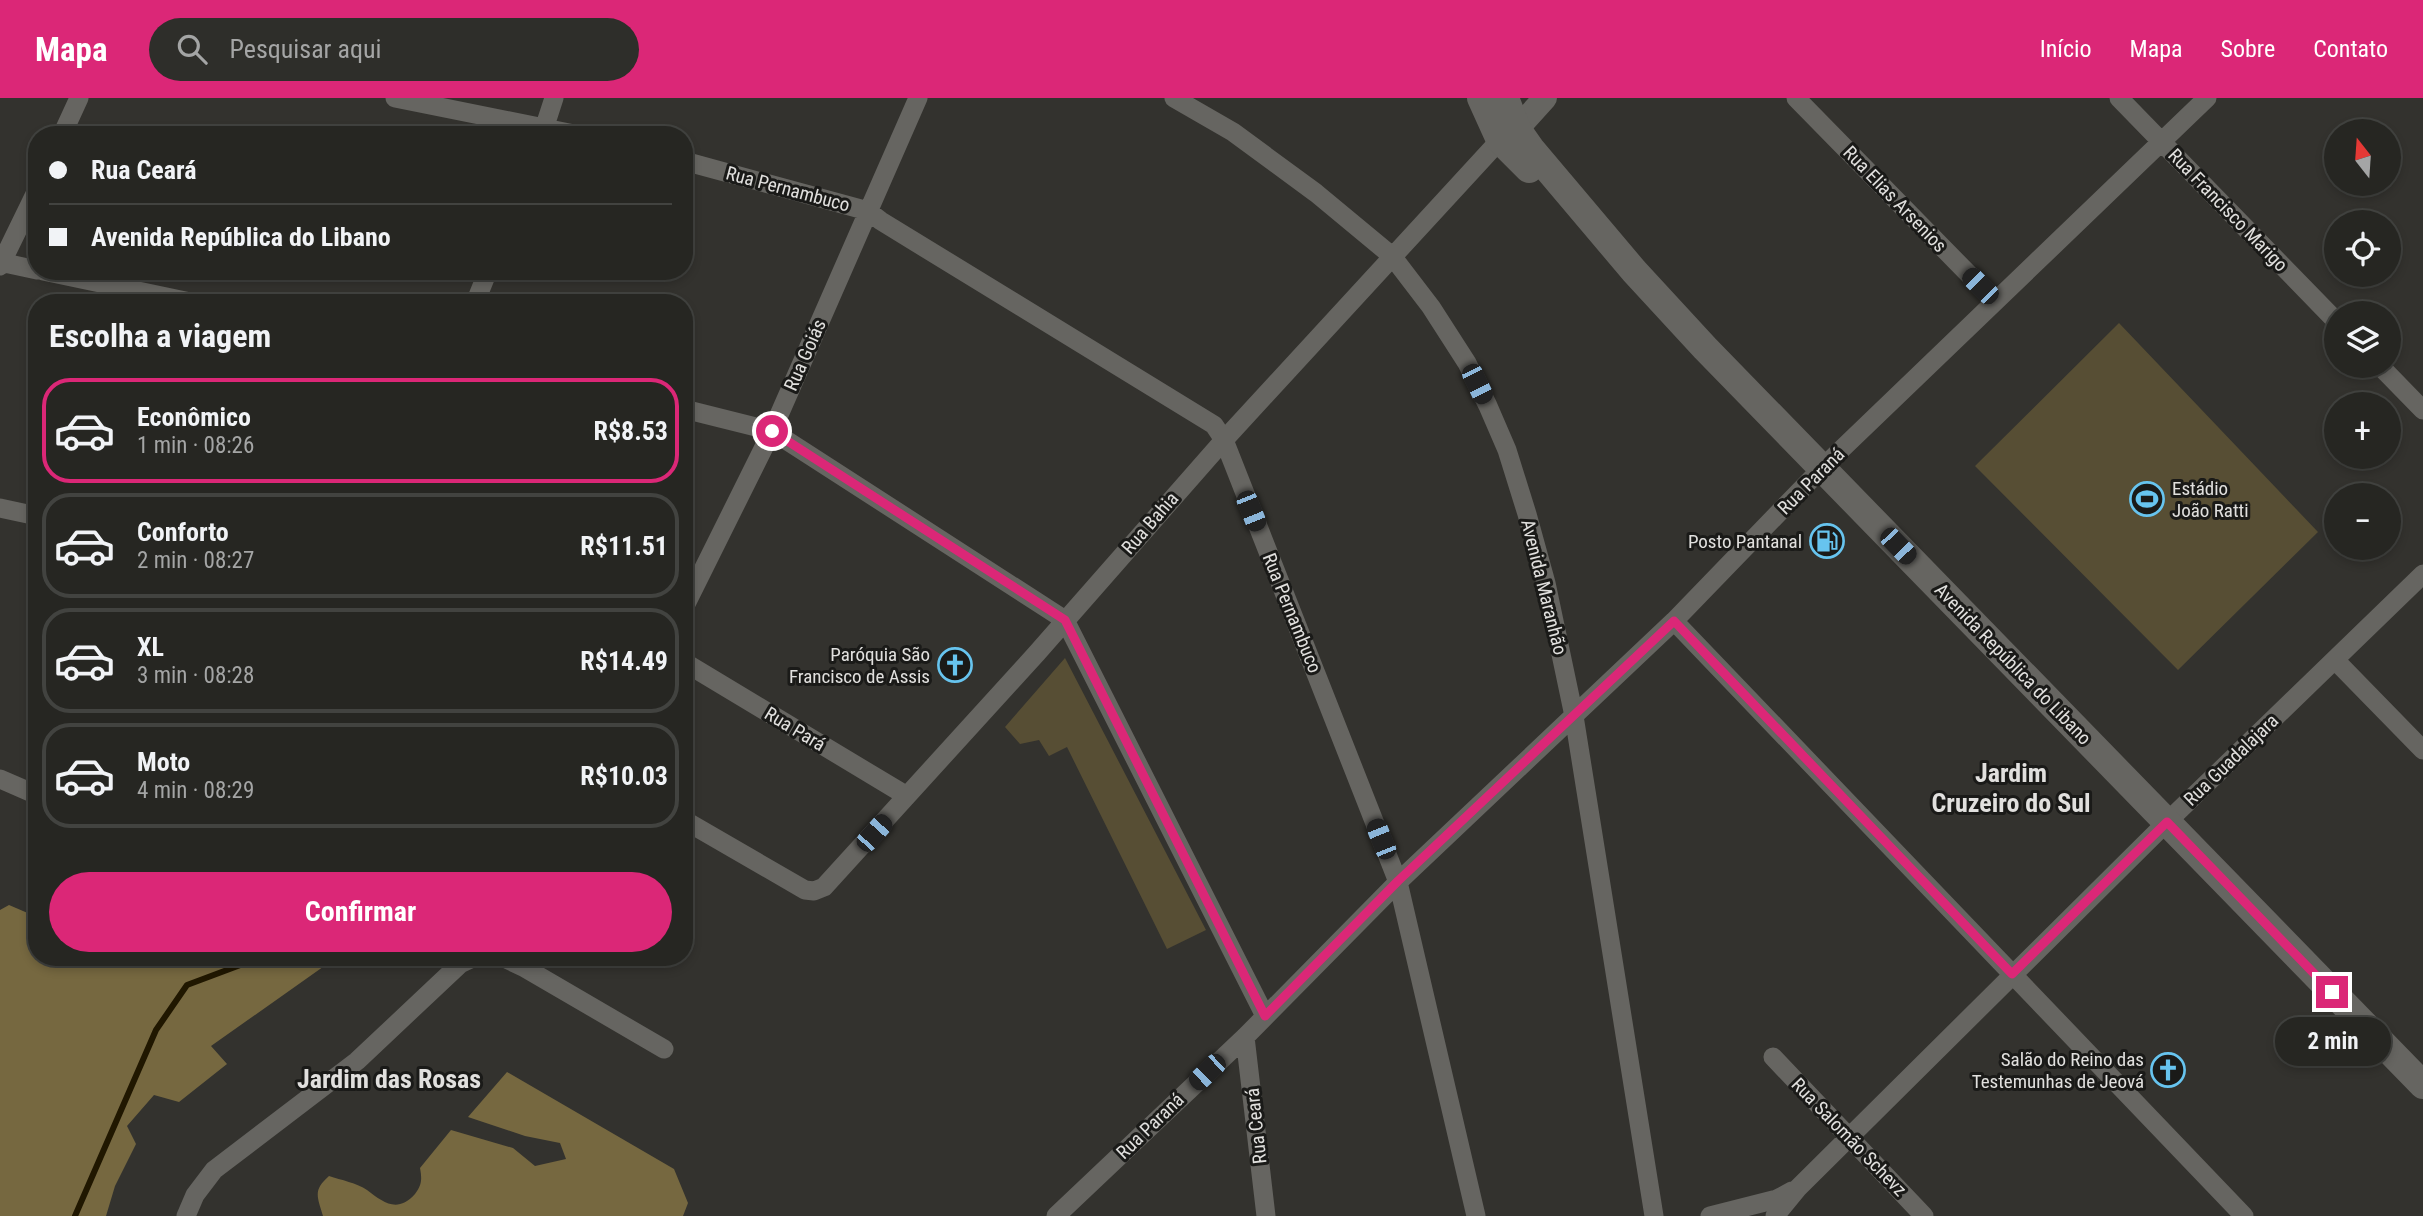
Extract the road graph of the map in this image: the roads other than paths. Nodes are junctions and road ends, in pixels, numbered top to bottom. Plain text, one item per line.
1 (79, 98) edge
2 (395, 98) edge
3 (554, 98) edge
4 (918, 98) edge
5 (1174, 98) edge
6 (1481, 98) edge
7 (1505, 98) edge
8 (1545, 98) edge
9 (1796, 98) edge
10 (2119, 98) edge
11 (2207, 98) edge
12 (66, 126) edge
13 (526, 126) edge
14 (546, 126) edge
15 (1509, 135) junction
16 (2162, 142) junction
17 (693, 163) edge
18 (28, 208) edge
19 (868, 211) junction
20 (1392, 256) junction
21 (1, 264) edge
22 (28, 268) edge
23 (86, 280) edge
24 (152, 294) edge
25 (1995, 301) junction
26 (2324, 309) edge
27 (2392, 378) edge
28 (2423, 410) edge
29 (693, 411) edge
30 (772, 431) junction
31 (1224, 440) junction
32 (1822, 468) junction
33 (0, 508) edge
34 (28, 514) edge
35 (2423, 574) edge
36 (693, 590) edge
37 (1065, 620) junction
38 (1674, 621) junction
39 (2335, 660) junction
40 (693, 667) edge
41 (1574, 716) junction
42 (2423, 750) edge
43 (0, 779) edge
44 (28, 791) edge
45 (907, 796) junction
46 (2167, 822) junction
47 (693, 825) edge
48 (1398, 881) junction
49 (458, 966) edge
50 (533, 966) edge
51 (2012, 974) junction
52 (1265, 1016) junction
53 (1245, 1037) junction
54 (664, 1049) dead end
55 (1773, 1057) dead end
56 (2423, 1085) edge
57 (1849, 1136) junction
58 (1798, 1188) junction
59 (186, 1216) edge
60 (1056, 1216) edge
61 (1266, 1216) edge
62 (1476, 1216) edge
63 (1654, 1216) edge
64 (1710, 1216) edge
65 (1775, 1216) edge
66 (1924, 1216) edge
67 (2244, 1216) edge

1 - 12 street
2 - 13 street
3 - 14 street
4 - 19 street, Rua Goiás
5 - 20 street, Avenida Maranhão
6 - 15 main road
7 - 15 main road
8 - 15 street, Rua Bahia
9 - 25 street, Rua Elias Arsenios
10 - 16 street, Rua Francisco Marigo
11 - 16 street, Rua Paraná
15 - 20 street, Rua Bahia
15 - 32 main road, Avenida República do Libano
16 - 25 street, Rua Paraná
16 - 26 street, Rua Francisco Marigo
17 - 19 street, Rua Pernambuco
18 - 21 street
19 - 30 street, Rua Goiás
19 - 31 street, Rua Pernambuco
20 - 31 street, Rua Bahia
20 - 41 street, Avenida Maranhão
21 - 22 street
23 - 24 street
25 - 32 street, Rua Paraná
27 - 28 street
29 - 30 street
30 - 36 street, Rua Goiás
30 - 37 street
31 - 37 street, Rua Bahia
31 - 48 street, Rua Pernambuco
32 - 38 street, Rua Paraná
32 - 46 main road, Avenida República do Libano
33 - 34 street
35 - 39 street, Rua Guadalajara
37 - 45 street, Rua Bahia
37 - 52 street
38 - 41 street, Rua Paraná
38 - 51 street
39 - 42 street
39 - 46 street, Rua Guadalajara
40 - 45 street, Rua Pará
41 - 48 street, Rua Paraná
41 - 63 street, Avenida Maranhão
43 - 44 street
45 - 47 street, Rua Bahia
46 - 51 street, Rua Guadalajara
46 - 56 main road, Avenida República do Libano
48 - 52 street, Rua Paraná
48 - 62 street, Rua Pernambuco
49 - 59 street
50 - 54 street
51 - 57 street, Rua Guadalajara
51 - 67 street
52 - 53 street, Rua Paraná
53 - 60 street, Rua Paraná
53 - 61 street, Rua Ceará
55 - 57 street, Rua Salomão Schevz
57 - 58 street, Rua Guadalajara
57 - 66 street, Rua Salomão Schevz
58 - 64 street
58 - 65 street, Rua Guadalajara

